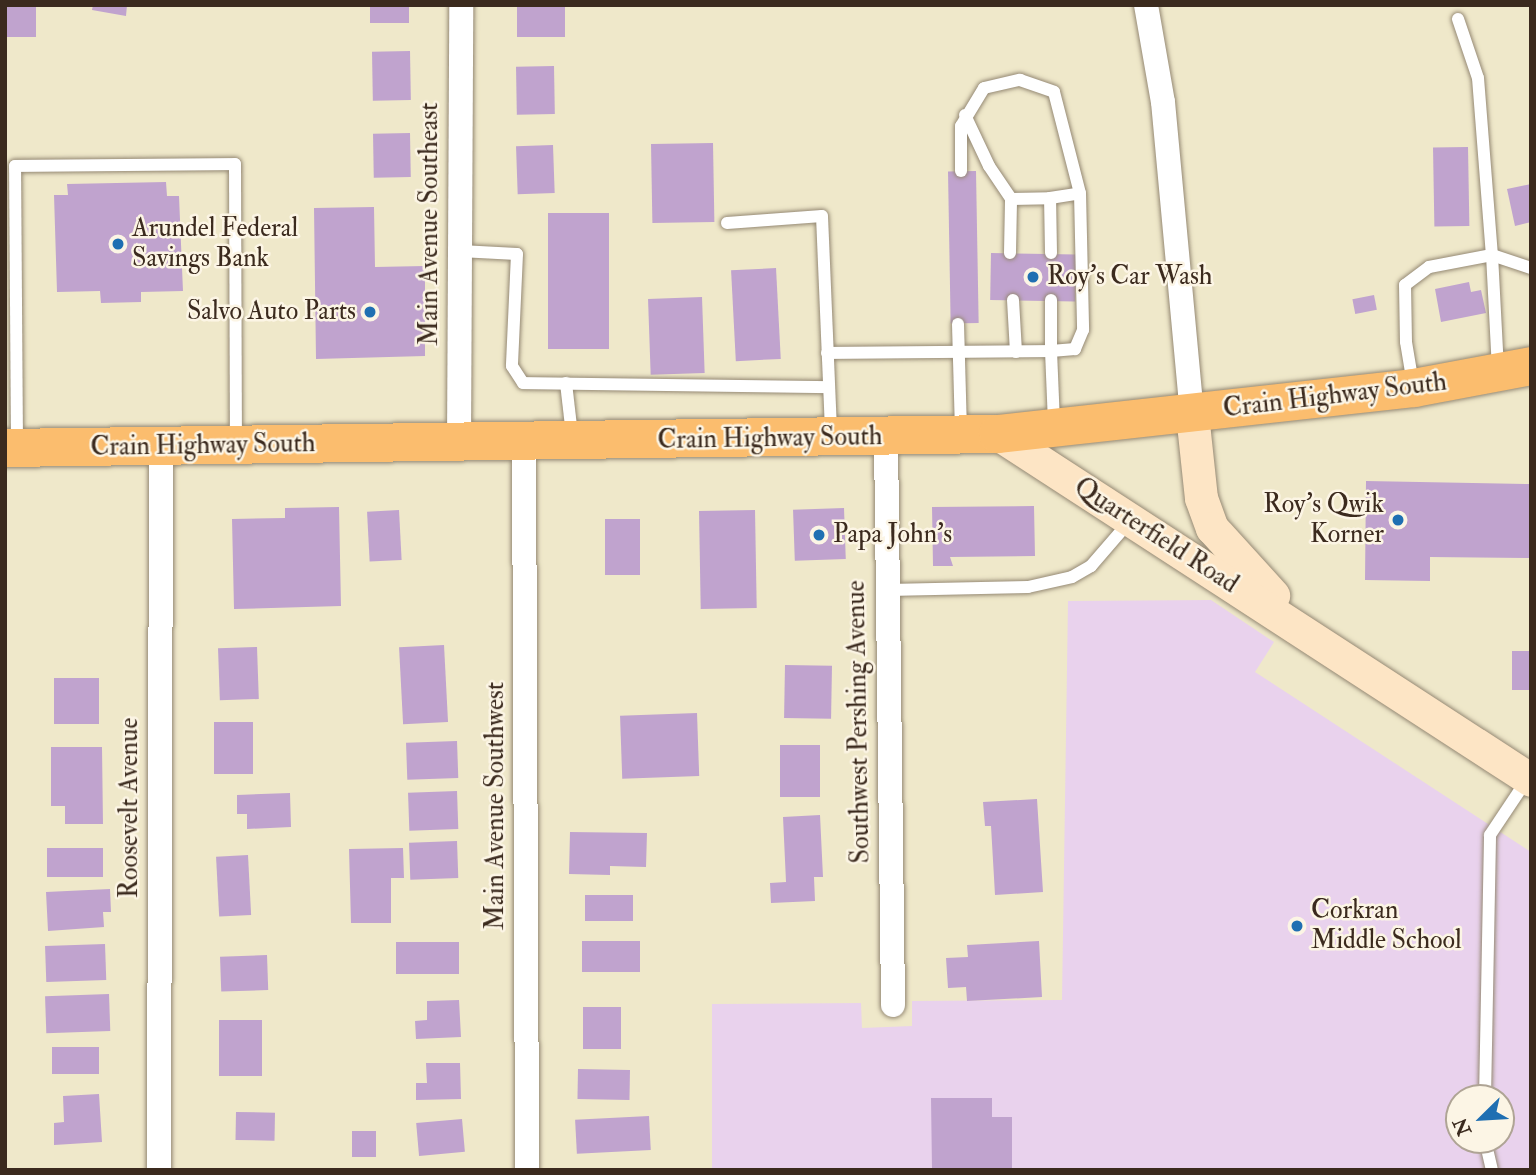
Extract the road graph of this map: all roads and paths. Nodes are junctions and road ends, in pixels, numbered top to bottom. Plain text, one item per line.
1 (461, 5) edge
2 (1146, 5) edge
3 (1458, 19) dead end
4 (965, 115) junction
5 (961, 172) dead end
6 (1080, 193) junction
7 (1050, 198) junction
8 (1011, 199) junction
9 (727, 223) dead end
10 (460, 251) junction
11 (1010, 253) dead end
12 (1051, 253) dead end
13 (1492, 255) junction
14 (1531, 268) edge
15 (1013, 300) dead end
16 (1051, 300) dead end
17 (958, 324) dead end
18 (1051, 351) junction
19 (1016, 352) junction
20 (827, 353) junction
21 (959, 353) junction
22 (1515, 369) edge
23 (566, 383) junction
24 (828, 387) junction
25 (1414, 388) junction
26 (1192, 414) junction
27 (1055, 428) junction
28 (979, 435) junction
29 (886, 438) junction
30 (832, 439) junction
31 (524, 442) junction
32 (574, 442) junction
33 (459, 443) junction
34 (161, 446) junction
35 (236, 446) junction
36 (11, 448) edge
37 (1131, 520) junction
38 (888, 590) junction
39 (1314, 637) junction
40 (1529, 779) edge
41 (893, 1005) dead end
42 (1485, 1084) edge
43 (159, 1170) edge
44 (527, 1170) edge

1 - 10 street, Main Avenue Southeast
2 - 26 street
3 - 13 lane
4 - 5 lane
4 - 6 lane
4 - 8 lane
6 - 7 lane
6 - 18 lane
7 - 8 lane
7 - 12 lane
8 - 11 lane
9 - 20 lane
10 - 23 lane
10 - 33 street, Main Avenue Southeast
13 - 14 lane
13 - 22 lane
13 - 25 lane
15 - 19 lane
16 - 18 lane
17 - 21 lane
18 - 19 lane
18 - 27 lane
19 - 21 lane
20 - 21 lane
20 - 24 lane
21 - 28 lane
22 - 25 main road, Crain Highway South
23 - 24 lane
23 - 32 lane
24 - 30 lane
25 - 26 main road, Crain Highway South
26 - 27 main road, Crain Highway South
26 - 39 main road, Quarterfield Road
27 - 28 main road, Crain Highway South
28 - 29 main road, Crain Highway South
28 - 37 main road, Quarterfield Road
29 - 30 main road, Crain Highway South
29 - 38 street, Southwest Pershing Avenue
30 - 32 main road, Crain Highway South
31 - 32 main road, Crain Highway South
31 - 33 main road, Crain Highway South
31 - 44 street, Main Avenue Southwest
33 - 35 main road, Crain Highway South
34 - 35 main road, Crain Highway South
34 - 36 main road, Crain Highway South
34 - 43 street, Roosevelt Avenue
35 - 36 lane
37 - 38 lane
37 - 39 main road, Quarterfield Road
38 - 41 street, Southwest Pershing Avenue
39 - 40 main road, Quarterfield Road
40 - 42 lane

